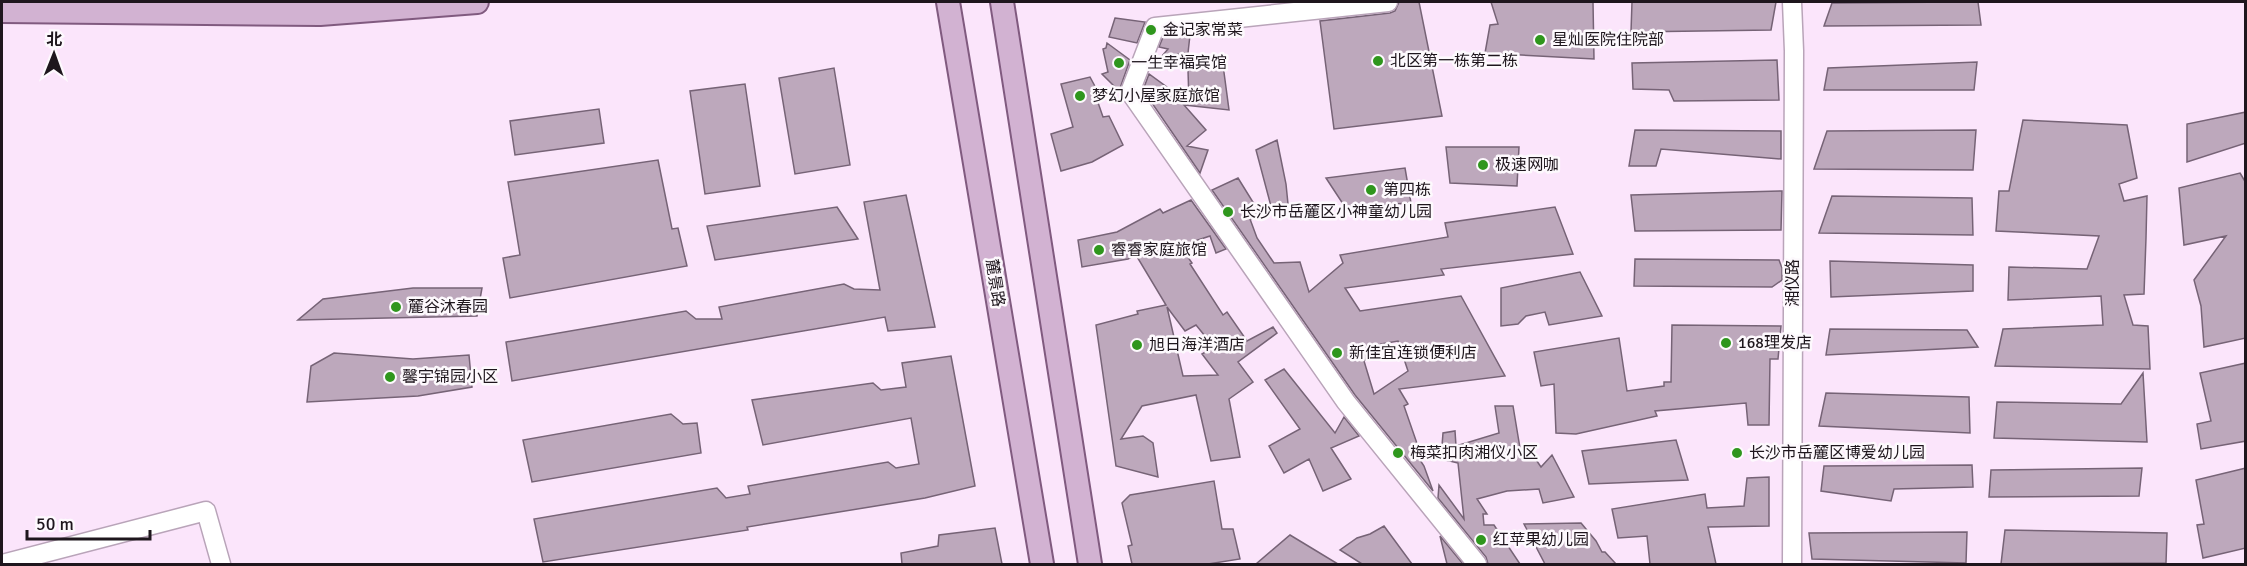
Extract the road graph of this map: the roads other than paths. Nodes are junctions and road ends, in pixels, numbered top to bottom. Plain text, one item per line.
1 (477, 2) edge
2 (948, 2) edge
3 (1002, 2) edge
4 (1388, 2) edge
5 (1792, 2) edge
6 (2, 11) edge
7 (2, 564) edge
8 (221, 564) edge
9 (1042, 564) edge
10 (1089, 564) edge
11 (1477, 564) edge
12 (1792, 564) edge

1 - 6 main road
2 - 9 main road, 麓景路
3 - 10 main road
4 - 11 street
5 - 12 street, 湘仪路
7 - 8 street

